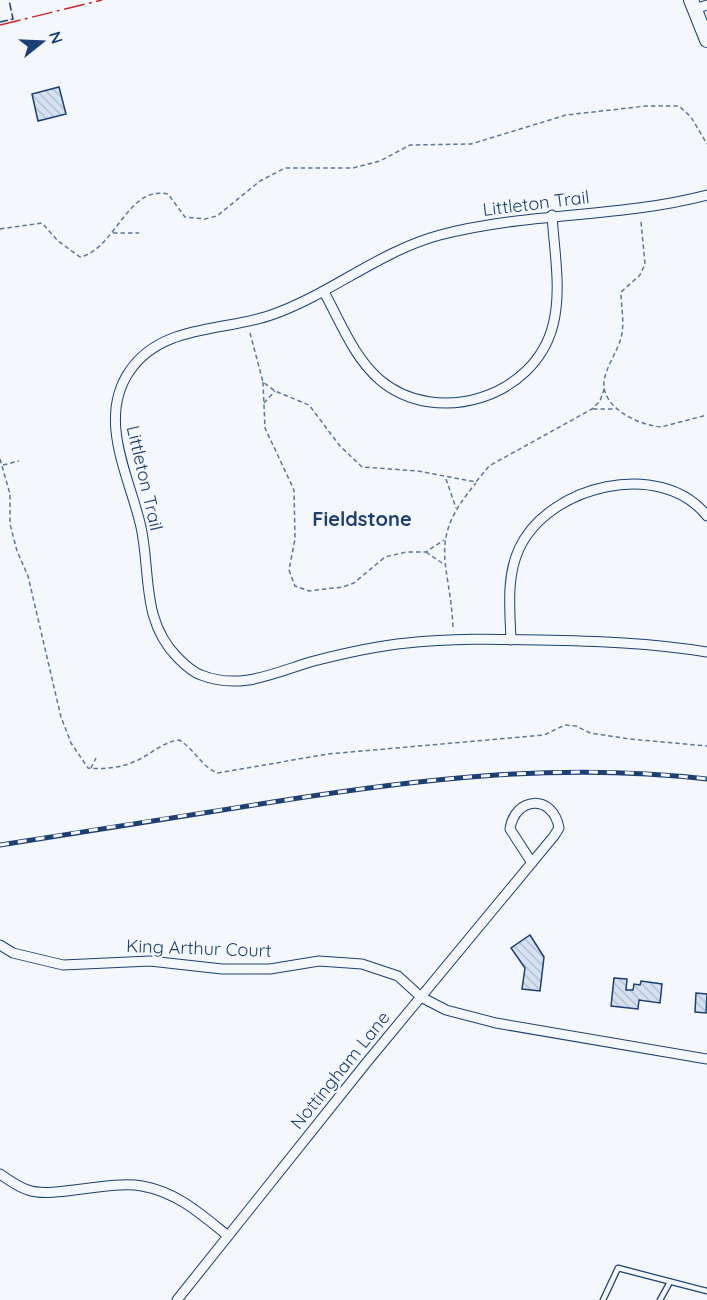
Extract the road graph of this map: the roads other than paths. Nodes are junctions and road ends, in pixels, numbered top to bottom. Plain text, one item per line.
1 (698, 5) edge
2 (707, 40) edge
3 (707, 195) edge
4 (552, 215) junction
5 (324, 291) junction
6 (707, 516) edge
7 (511, 640) junction
8 (707, 652) edge
9 (532, 863) junction
10 (0, 945) edge
11 (421, 997) junction
12 (707, 1059) edge
13 (0, 1174) edge
14 (228, 1236) junction
15 (670, 1282) junction
16 (707, 1291) edge
17 (177, 1300) edge
18 (603, 1300) edge
19 (660, 1300) edge

1 - 2 main road
3 - 4 street, Littleton Trail
4 - 5 street, Littleton Trail
4 - 5 street
5 - 7 street, Littleton Trail
6 - 7 street
7 - 8 street, Littleton Trail
9 - 9 street, Nottingham Lane
9 - 11 street, Nottingham Lane
10 - 11 street, King Arthur Court
11 - 12 street, King Arthur Court
11 - 14 street, Nottingham Lane
13 - 14 street
14 - 17 street, Nottingham Lane
15 - 16 lane
15 - 18 lane
15 - 19 lane

